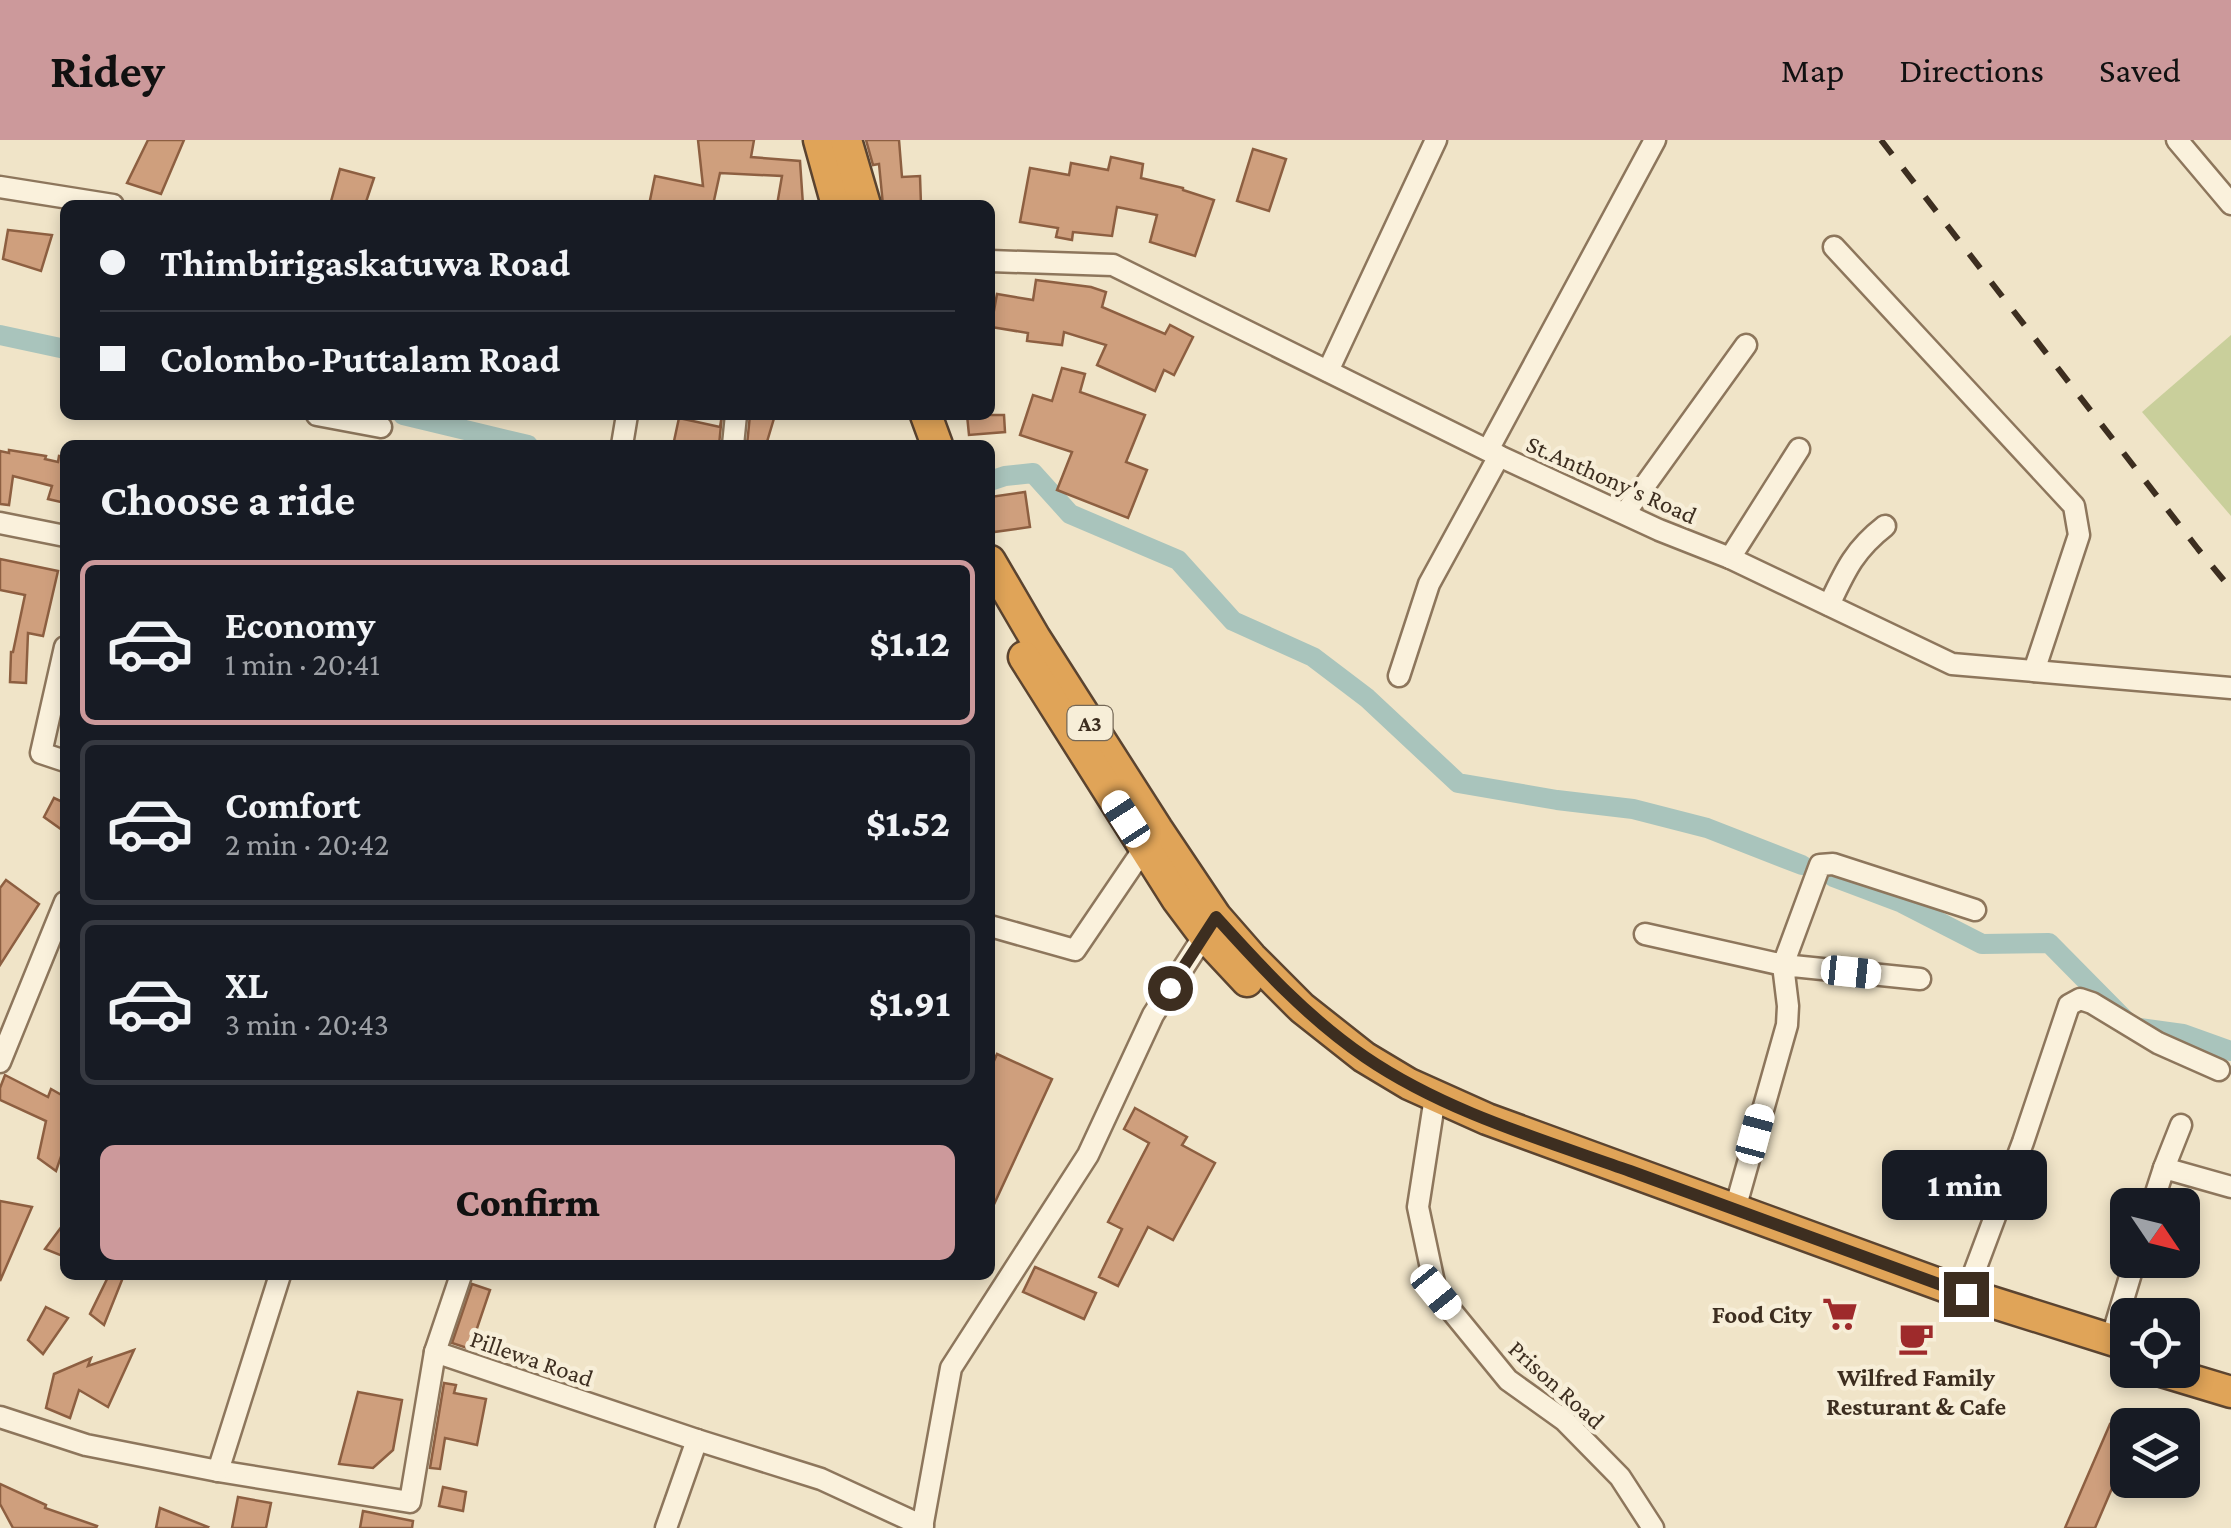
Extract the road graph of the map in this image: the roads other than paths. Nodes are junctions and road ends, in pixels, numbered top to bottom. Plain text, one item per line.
1 (819, 140) edge
2 (846, 140) edge
3 (1436, 140) edge
4 (1656, 140) edge
5 (2177, 140) edge
6 (0, 188) edge
7 (80, 200) edge
8 (837, 200) edge
9 (864, 200) edge
10 (2231, 204) edge
11 (1834, 247) dead end
12 (995, 261) edge
13 (1746, 344) dead end
14 (1328, 371) junction
15 (344, 420) edge
16 (381, 427) dead end
17 (1799, 449) dead end
18 (1494, 453) junction
19 (1625, 514) junction
20 (0, 523) edge
21 (1885, 526) dead end
22 (60, 535) edge
23 (1730, 558) junction
24 (995, 570) edge
25 (1829, 605) junction
26 (995, 608) edge
27 (60, 669) edge
28 (2034, 670) junction
29 (1399, 676) dead end
30 (2231, 688) edge
31 (60, 759) edge
32 (1151, 838) junction
33 (1975, 910) dead end
34 (60, 914) edge
35 (1210, 926) junction
36 (995, 927) edge
37 (1645, 934) dead end
38 (1783, 964) junction
39 (1920, 978) dead end
40 (0, 1062) edge
41 (2219, 1070) dead end
42 (1433, 1107) junction
43 (2180, 1125) dead end
44 (2164, 1168) junction
45 (2231, 1187) edge
46 (2158, 1188) edge
47 (1735, 1209) junction
48 (278, 1280) edge
49 (453, 1280) edge
50 (1966, 1294) junction
51 (2110, 1344) edge
52 (2110, 1345) edge
53 (436, 1352) junction
54 (2200, 1367) edge
55 (2231, 1376) edge
56 (2200, 1383) edge
57 (2231, 1392) edge
58 (0, 1416) edge
59 (697, 1440) junction
60 (218, 1472) junction
61 (922, 1527) edge
62 (666, 1528) edge
63 (1653, 1528) edge

1 - 8 highway
2 - 9 highway
3 - 14 street
4 - 18 street
5 - 10 street
6 - 7 street
11 - 28 street
12 - 14 street, St.Anthony's Road
13 - 19 street
14 - 18 street, St.Anthony's Road
15 - 16 street
17 - 23 street
18 - 19 street, St.Anthony's Road
18 - 29 street
19 - 23 street, St.Anthony's Road
20 - 22 street
21 - 25 street
23 - 25 street, St.Anthony's Road
24 - 32 highway, A3
25 - 28 street, St.Anthony's Road
26 - 32 highway, A3
27 - 31 street
28 - 30 street, St.Anthony's Road
32 - 35 highway, A3
32 - 36 street
33 - 38 street
34 - 40 street
35 - 42 highway, A3
35 - 61 street
37 - 38 street
38 - 39 street
38 - 47 street
41 - 50 street
42 - 47 highway, A3
42 - 52 highway, A3
42 - 63 street, Prison Road
43 - 44 street
44 - 45 street
44 - 46 street
47 - 50 highway, A3
48 - 60 street
49 - 53 street
50 - 51 highway, A3
53 - 59 street, Pillewa Road
53 - 60 street, Pillewa Road
54 - 55 highway
56 - 57 highway
58 - 60 street, Pillewa Road
59 - 61 street, Pillewa Road
59 - 62 street

